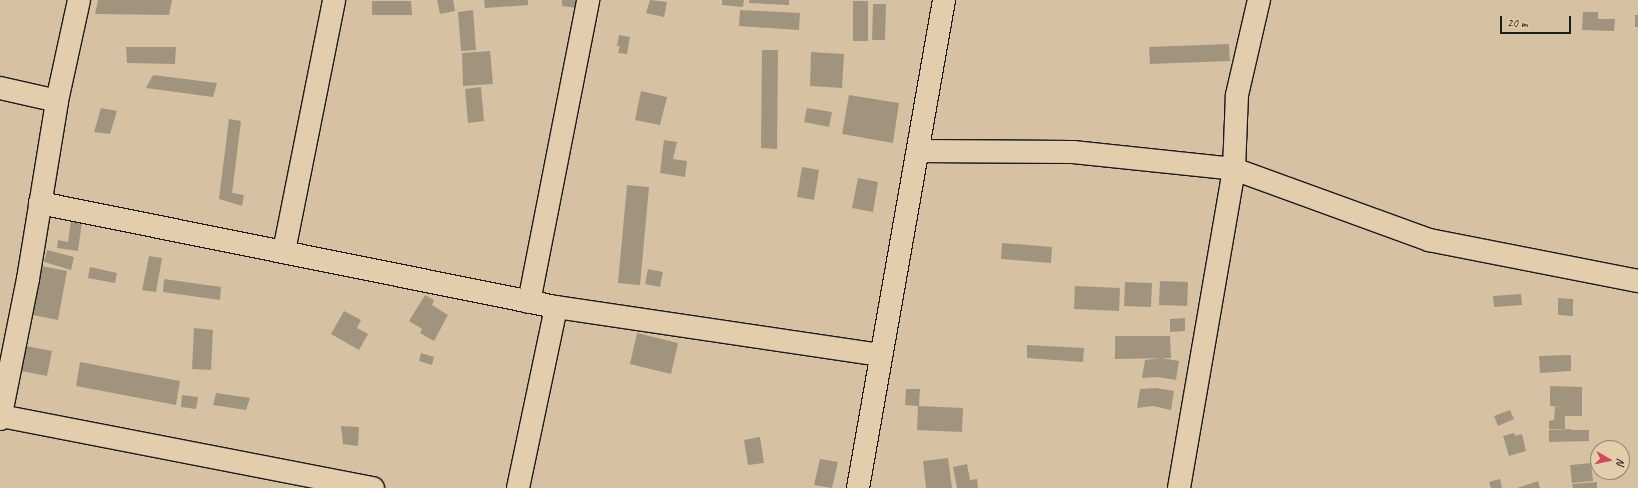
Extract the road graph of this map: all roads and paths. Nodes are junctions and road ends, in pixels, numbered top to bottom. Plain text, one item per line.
1 (78, 0) edge
2 (334, 0) edge
3 (588, 0) edge
4 (944, 0) edge
5 (1259, 0) edge
6 (0, 88) edge
7 (57, 101) junction
8 (918, 150) junction
9 (1234, 169) junction
10 (40, 203) junction
11 (284, 251) junction
12 (1638, 281) edge
13 (529, 302) junction
14 (556, 307) junction
15 (6, 353) edge
16 (880, 355) junction
17 (0, 417) edge
18 (373, 488) edge
19 (518, 488) edge
20 (858, 488) edge
21 (1179, 488) edge

1 - 7 street
2 - 11 street
3 - 13 street
4 - 8 street
5 - 9 street
6 - 7 street
7 - 10 street
8 - 9 street
8 - 16 street
9 - 12 street
9 - 21 street
10 - 11 street
10 - 15 street
11 - 13 street
13 - 14 street
14 - 16 street
14 - 19 street
15 - 17 street
16 - 20 street
17 - 18 street

